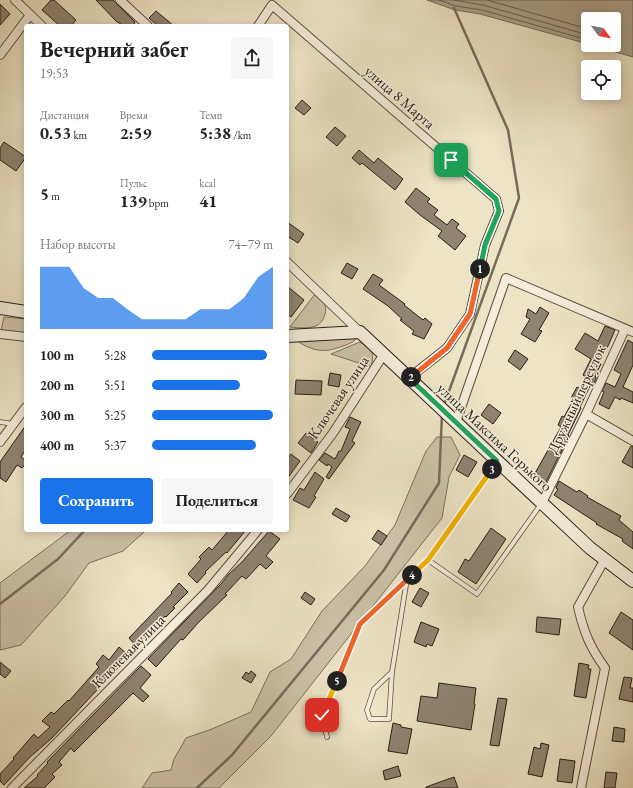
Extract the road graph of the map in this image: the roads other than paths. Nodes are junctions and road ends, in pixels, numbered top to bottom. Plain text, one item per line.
1 (15, 0) edge
2 (120, 0) edge
3 (30, 15) junction
4 (40, 24) edge
5 (146, 24) edge
6 (259, 24) edge
7 (0, 55) edge
8 (289, 264) edge
9 (0, 308) edge
10 (24, 312) edge
11 (625, 329) junction
12 (360, 332) junction
13 (633, 332) edge
14 (0, 334) edge
15 (289, 336) edge
16 (24, 337) edge
17 (384, 354) junction
18 (409, 378) junction
19 (24, 410) edge
20 (586, 414) junction
21 (0, 422) edge
22 (456, 422) junction
23 (13, 424) junction
24 (633, 441) edge
25 (0, 442) edge
26 (497, 461) junction
27 (289, 491) edge
28 (542, 503) junction
29 (256, 532) edge
30 (605, 559) junction
31 (428, 560) junction
32 (407, 579) junction
33 (633, 581) edge
34 (392, 672) junction
35 (327, 737) dead end
36 (12, 788) edge
37 (580, 788) edge

1 - 3 street
2 - 5 street
3 - 4 street
3 - 7 street
6 - 18 street, улица 8 Марта
8 - 12 street, улица Максима Горького
9 - 10 street
11 - 13 street
11 - 20 street, Дружный переулок
11 - 22 street
12 - 15 street
12 - 17 street, улица Максима Горького
14 - 16 street
17 - 18 street, улица Максима Горького
17 - 27 street, Ключевая улица
18 - 22 street, улица Максима Горького
19 - 23 street
20 - 24 street
20 - 28 street, Дружный переулок
21 - 23 lane
22 - 26 street, улица Максима Горького
23 - 25 street
26 - 28 street, улица Максима Горького
26 - 31 lane
28 - 30 street, улица Максима Горького
28 - 31 lane
29 - 36 street, Ключевая улица
30 - 33 street, улица Максима Горького
30 - 37 street
31 - 32 lane
32 - 34 lane
32 - 35 lane
34 - 34 lane

